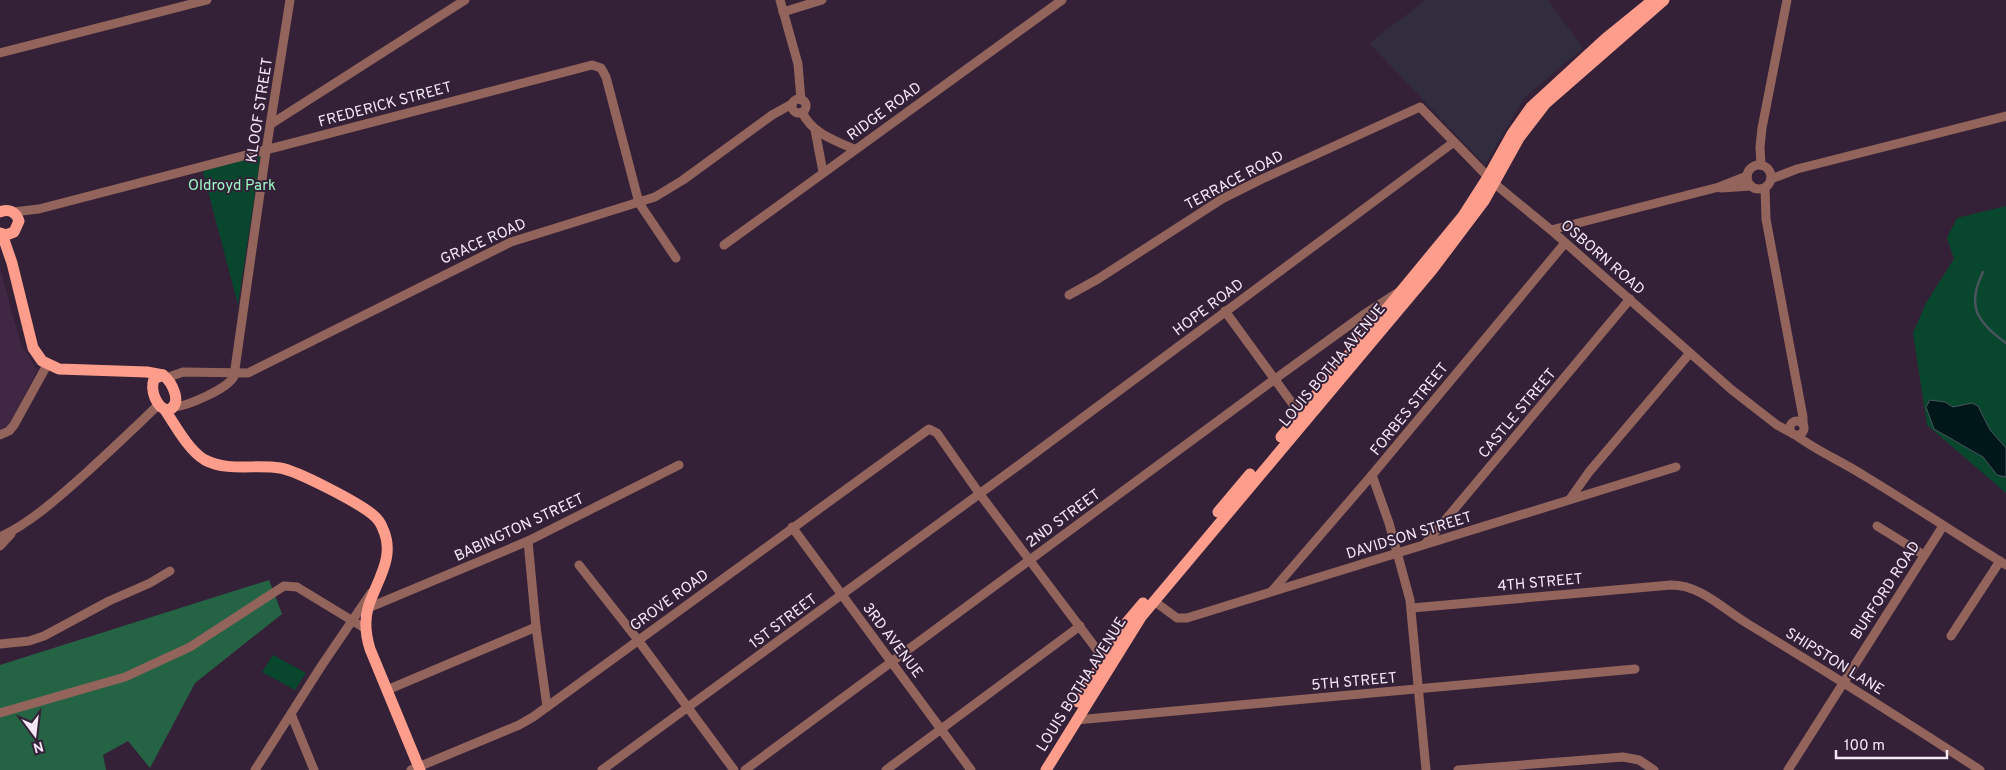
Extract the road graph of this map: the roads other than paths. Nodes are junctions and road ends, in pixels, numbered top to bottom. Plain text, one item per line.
1 (207, 0) edge
2 (290, 0) edge
3 (465, 0) edge
4 (780, 0) edge
5 (822, 0) edge
6 (1062, 0) edge
7 (1653, 0) edge
8 (1664, 0) edge
9 (1787, 0) edge
10 (783, 12) junction
11 (0, 52) edge
12 (796, 102) junction
13 (1420, 107) joint
14 (2006, 116) edge
15 (271, 124) junction
16 (815, 130) junction
17 (1454, 142) junction
18 (854, 149) junction
19 (266, 151) junction
20 (1757, 166) junction
21 (823, 172) junction
22 (1770, 175) junction
23 (1747, 176) junction
24 (1491, 181) junction
25 (1719, 187) junction
26 (1758, 188) junction
27 (639, 203) junction
28 (9, 215) edge
29 (1551, 230) junction
30 (1, 234) edge
31 (1565, 243) junction
32 (724, 245) dead end
33 (676, 258) dead end
34 (12, 263) junction
35 (1400, 292) junction
36 (1069, 295) dead end
37 (1630, 300) junction
38 (1224, 312) junction
39 (1690, 353) junction
40 (46, 365) junction
41 (135, 371) junction
42 (235, 372) junction
43 (248, 373) junction
44 (164, 376) junction
45 (1275, 379) junction
46 (230, 383) junction
47 (164, 405) junction
48 (1801, 408) junction
49 (1300, 414) junction
50 (1803, 427) junction
51 (1792, 429) junction
52 (0, 435) edge
53 (1822, 451) junction
54 (678, 465) dead end
55 (1676, 467) dead end
56 (1372, 475) junction
57 (979, 493) junction
58 (1570, 499) junction
59 (1877, 526) dead end
60 (1943, 526) junction
61 (792, 527) junction
62 (14, 530) junction
63 (0, 537) edge
64 (528, 541) junction
65 (1426, 544) junction
66 (0, 546) edge
67 (1398, 552) junction
68 (1924, 555) junction
69 (1029, 560) junction
70 (2003, 563) edge
71 (578, 565) dead end
72 (170, 571) dead end
73 (378, 583) junction
74 (1671, 585) joint
75 (1272, 591) junction
76 (841, 594) junction
77 (1154, 601) junction
78 (368, 608) junction
79 (1412, 608) junction
80 (351, 621) junction
81 (536, 626) junction
82 (1080, 626) junction
83 (366, 629) junction
84 (1951, 636) dead end
85 (638, 640) junction
86 (0, 644) edge
87 (1104, 659) junction
88 (892, 662) junction
89 (1635, 669) dead end
90 (1843, 681) junction
91 (1419, 689) junction
92 (387, 690) junction
93 (547, 707) junction
94 (688, 707) junction
95 (0, 713) edge
96 (291, 714) junction
97 (1076, 720) junction
98 (941, 729) junction
99 (417, 769) edge
100 (255, 770) edge
101 (314, 770) edge
102 (602, 770) edge
103 (734, 770) edge
104 (746, 770) edge
105 (886, 770) edge
106 (971, 770) edge
107 (1037, 770) edge
108 (1046, 770) edge
109 (1426, 770) edge
110 (1458, 770) edge
111 (1654, 770) edge
112 (1788, 770) edge
113 (1980, 770) edge

1 - 11 street
2 - 15 street, KLOOF STREET
3 - 15 street
4 - 10 street
5 - 10 street
6 - 18 street, RIDGE ROAD
7 - 24 main road, LOUIS BOTHA AVENUE
8 - 24 main road, LOUIS BOTHA AVENUE
9 - 20 street
10 - 12 street
12 - 16 street
12 - 27 street, GRACE ROAD
13 - 17 street, OSBORN ROAD
13 - 36 street, TERRACE ROAD
14 - 22 street
15 - 19 street, KLOOF STREET
16 - 18 street
16 - 21 street
17 - 24 street, OSBORN ROAD
17 - 38 street, HOPE ROAD
18 - 21 street, RIDGE ROAD
19 - 27 street, FREDERICK STREET
19 - 28 street, FREDERICK STREET
19 - 42 street, KLOOF STREET
20 - 22 street
20 - 23 street
21 - 32 street, RIDGE ROAD
22 - 26 street
23 - 25 street
23 - 26 street
24 - 29 street, OSBORN ROAD
24 - 35 main road, LOUIS BOTHA AVENUE
24 - 77 main road, LOUIS BOTHA AVENUE
25 - 26 street
25 - 29 street
26 - 48 street
27 - 33 street
27 - 43 street, GRACE ROAD
28 - 30 main road
28 - 34 main road
29 - 31 street, OSBORN ROAD
30 - 34 main road
31 - 37 street, OSBORN ROAD
31 - 56 street, FORBES STREET
34 - 40 main road
35 - 45 street, 2ND STREET
35 - 49 main road, LOUIS BOTHA AVENUE
37 - 39 street, OSBORN ROAD
37 - 65 street, CASTLE STREET
38 - 45 street
38 - 57 street, HOPE ROAD
39 - 51 street, OSBORN ROAD
39 - 58 street
40 - 41 main road
40 - 52 street
41 - 44 main road
41 - 47 main road
42 - 43 street
42 - 44 street
42 - 46 street
43 - 46 street, GRACE ROAD
44 - 47 main road
44 - 47 main road
45 - 49 street
45 - 69 street, 2ND STREET
46 - 47 street
47 - 62 street
47 - 73 main road
48 - 50 street
48 - 51 street
49 - 87 main road, LOUIS BOTHA AVENUE
50 - 51 street
50 - 53 street, OSBORN ROAD
51 - 53 street, OSBORN ROAD
53 - 60 street, OSBORN ROAD
54 - 64 street, BABINGTON STREET
55 - 58 street, DAVIDSON STREET
56 - 67 street
56 - 75 street, FORBES STREET
57 - 61 street, GROVE ROAD
57 - 69 street
57 - 76 street, 1ST STREET
58 - 65 street, DAVIDSON STREET
59 - 68 street
60 - 68 street, BURFORD ROAD
60 - 70 street, OSBORN ROAD
61 - 76 street, 3RD AVENUE
61 - 85 street, GROVE ROAD
62 - 63 street
62 - 66 street
64 - 78 street, BABINGTON STREET
64 - 81 street
65 - 67 street, DAVIDSON STREET
67 - 75 street, DAVIDSON STREET
67 - 79 street
68 - 90 street, BURFORD ROAD
69 - 82 street
69 - 88 street, 2ND STREET
70 - 84 street
71 - 85 street
72 - 86 street
73 - 78 main road
73 - 80 street
74 - 79 street, 4TH STREET
74 - 90 street, SHIPSTON LANE
75 - 77 street, DAVIDSON STREET
76 - 88 street, 3RD AVENUE
76 - 94 street, 1ST STREET
77 - 97 main road, LOUIS BOTHA AVENUE
78 - 83 main road
79 - 91 street
80 - 83 street
80 - 95 street
80 - 96 street
81 - 92 street
81 - 93 street
82 - 87 street
82 - 98 street
83 - 92 main road
85 - 93 street, GROVE ROAD
85 - 94 street
87 - 107 main road, LOUIS BOTHA AVENUE
88 - 98 street, 3RD AVENUE
88 - 104 street, 2ND STREET
89 - 91 street, 5TH STREET
90 - 112 street, BURFORD ROAD
90 - 113 street, SHIPSTON LANE
91 - 97 street, 5TH STREET
91 - 109 street
92 - 99 main road
93 - 99 street, GROVE ROAD
94 - 102 street, 1ST STREET
94 - 103 street
96 - 100 street
96 - 101 street
97 - 108 main road, LOUIS BOTHA AVENUE
98 - 105 street
98 - 106 street, 3RD AVENUE
110 - 111 street

